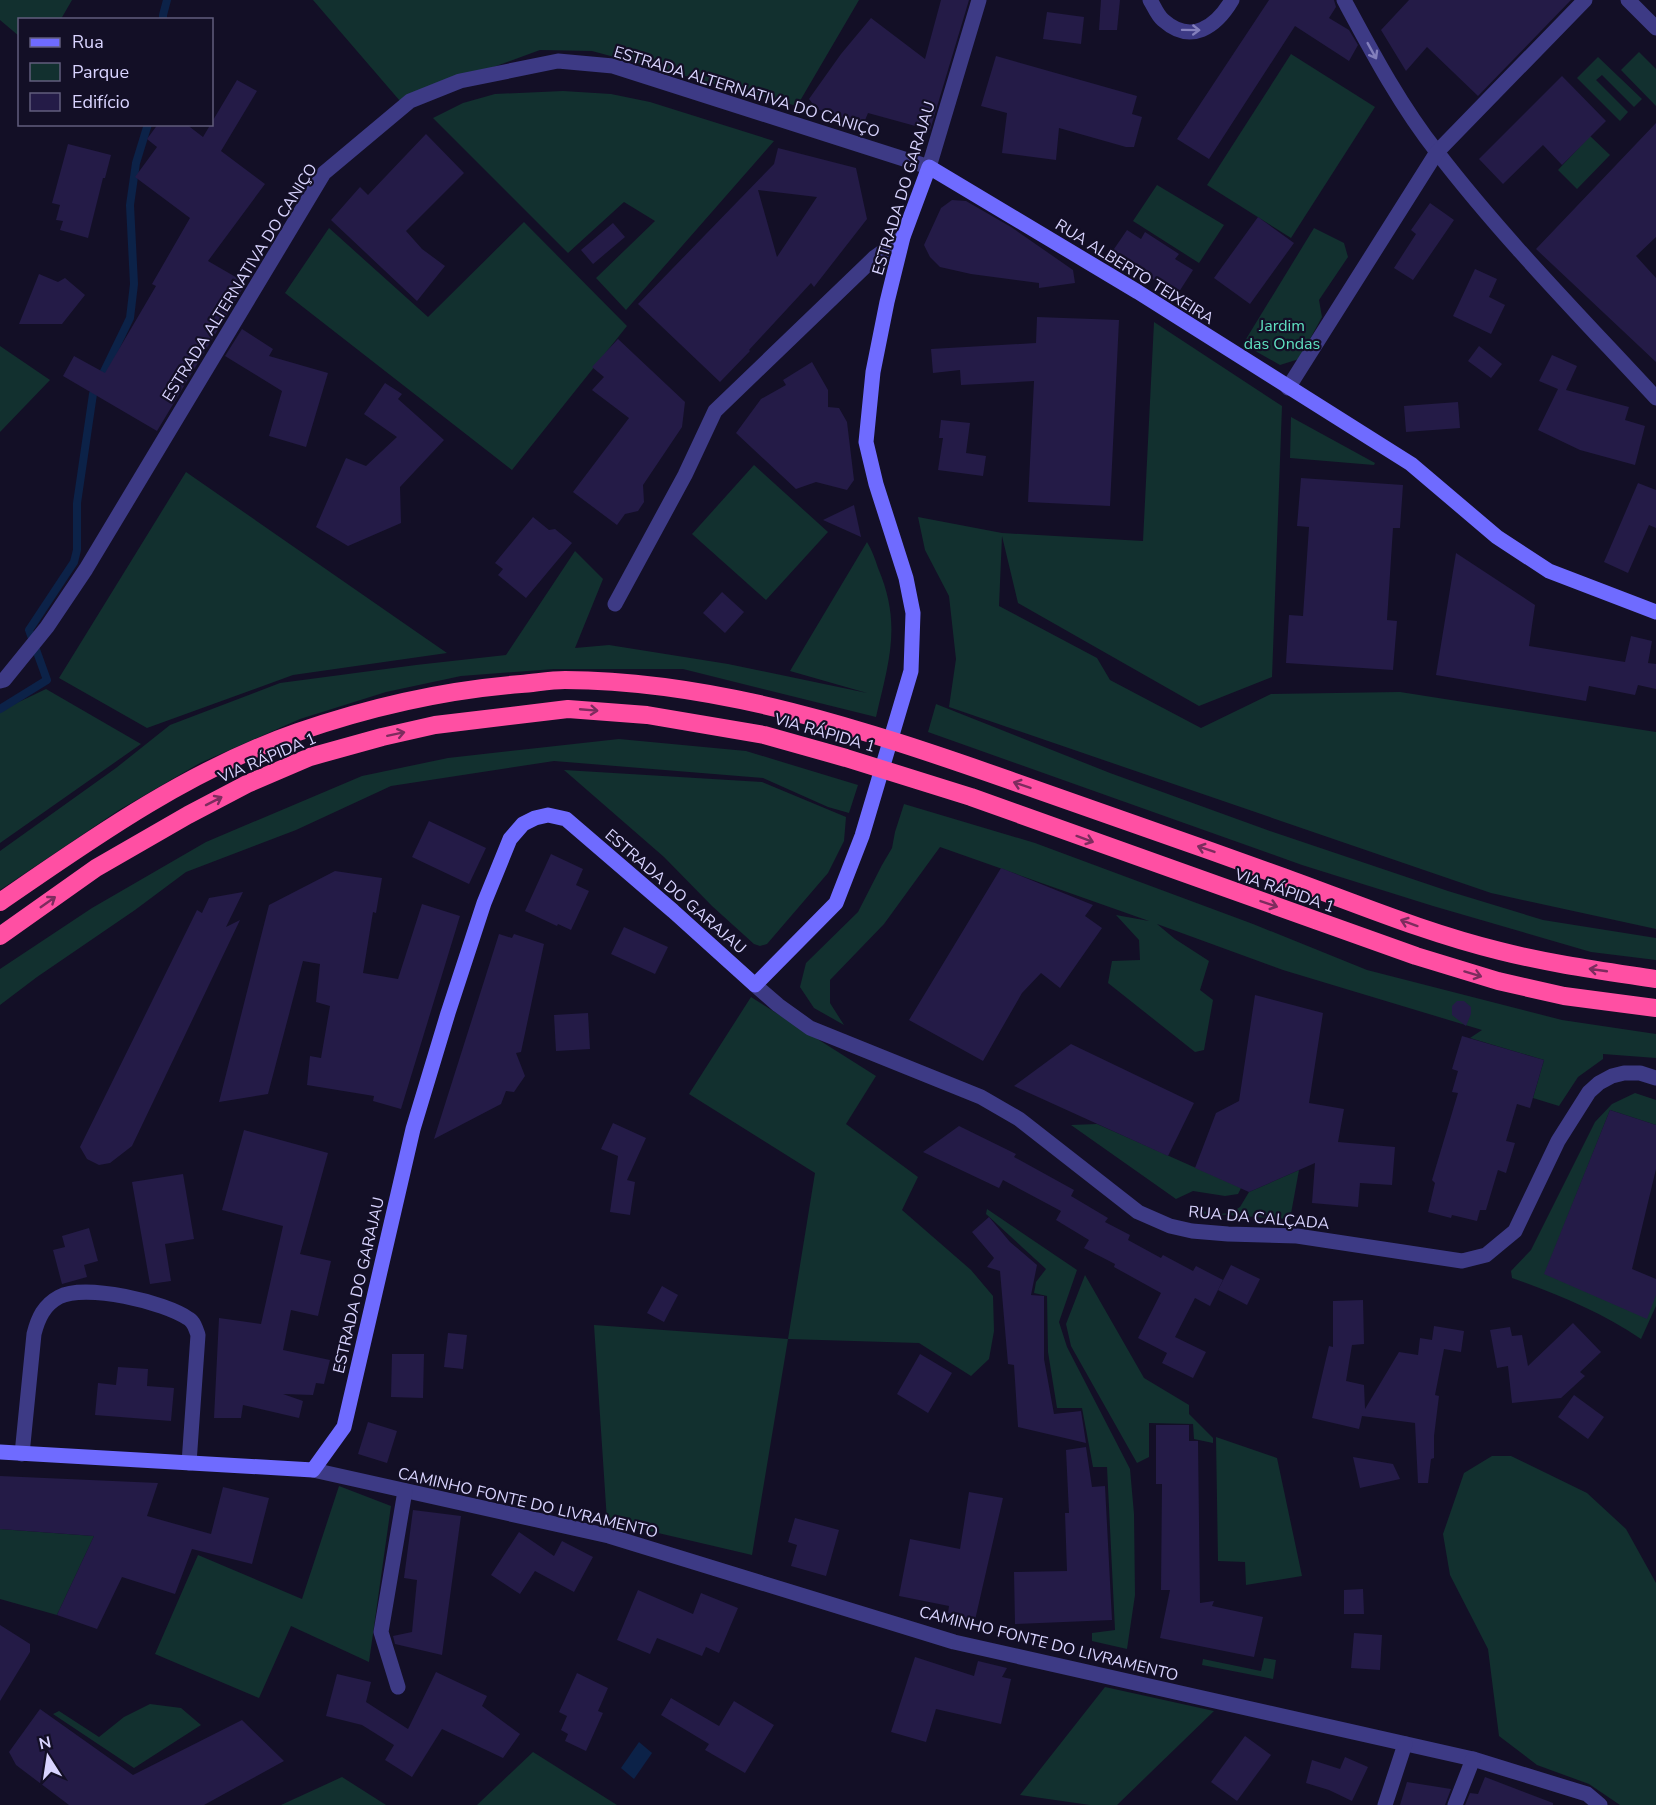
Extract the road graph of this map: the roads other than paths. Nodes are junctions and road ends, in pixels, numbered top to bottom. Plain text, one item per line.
1 (979, 0) edge
2 (1150, 0) edge
3 (1232, 0) edge
4 (1344, 0) edge
5 (1585, 0) edge
6 (1628, 0) edge
7 (1656, 28) edge
8 (1437, 152) junction
9 (929, 167) junction
10 (903, 237) junction
11 (1288, 388) junction
12 (1656, 398) edge
13 (615, 604) dead end
14 (1656, 612) edge
15 (2, 681) edge
16 (0, 902) edge
17 (0, 936) edge
18 (1656, 978) edge
19 (755, 985) junction
20 (1656, 1008) edge
21 (1656, 1078) edge
22 (0, 1452) edge
23 (22, 1454) junction
24 (189, 1463) junction
25 (313, 1470) junction
26 (405, 1491) junction
27 (398, 1687) dead end
28 (1405, 1744) junction
29 (1473, 1759) junction
30 (1385, 1805) edge
31 (1455, 1805) edge
32 (1600, 1805) edge

1 - 9 street, ESTRADA DO GARAJAU
2 -> 3 street
4 -> 8 street
5 - 8 street
6 - 7 street
8 - 11 street
8 - 12 street
9 - 10 street, ESTRADA DO GARAJAU
9 - 11 street, RUA ALBERTO TEIXEIRA
9 - 15 street, ESTRADA ALTERNATIVA DO CANIÇO
10 - 13 street
10 - 19 street, ESTRADA DO GARAJAU
11 - 14 street, RUA ALBERTO TEIXEIRA
18 -> 16 highway, VIA RÁPIDA 1
17 -> 20 highway, VIA RÁPIDA 1
19 - 21 street, RUA DA CALÇADA
19 - 25 street, ESTRADA DO GARAJAU
22 - 23 street
23 - 24 street
23 - 24 street
24 - 25 street
25 - 26 street, CAMINHO FONTE DO LIVRAMENTO
26 - 27 street
26 - 28 street, CAMINHO FONTE DO LIVRAMENTO
28 - 29 street, CAMINHO FONTE DO LIVRAMENTO
28 - 30 street
29 - 31 street
29 - 32 street, CAMINHO FONTE DO LIVRAMENTO

